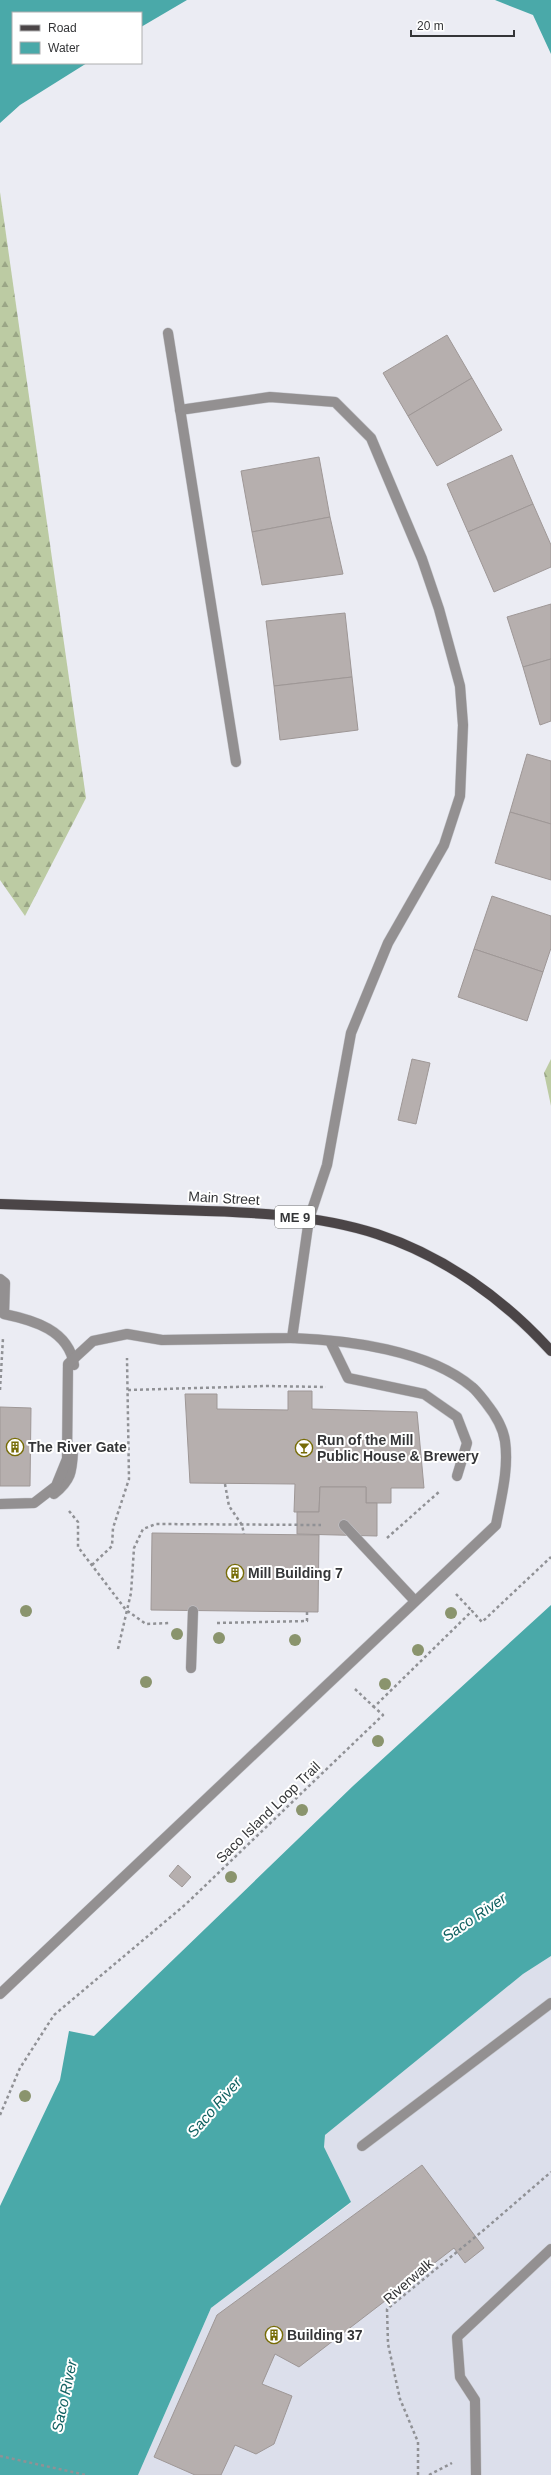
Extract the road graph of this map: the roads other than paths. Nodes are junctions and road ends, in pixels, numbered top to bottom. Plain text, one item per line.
1 (168, 332) dead end
2 (180, 410) junction
3 (236, 762) dead end
4 (0, 1204) edge
5 (309, 1220) junction
6 (0, 1279) edge
7 (292, 1338) junction
8 (330, 1341) junction
9 (551, 1351) edge
10 (457, 1476) road end
11 (0, 1499) edge
12 (0, 1504) edge
13 (344, 1525) road end
14 (416, 1601) junction
15 (193, 1611) dead end
16 (191, 1668) dead end
17 (0, 1994) edge
18 (551, 2003) edge
19 (362, 2146) dead end
20 (551, 2248) edge
21 (476, 2475) edge

1 - 2 street
2 - 3 street
2 - 5 street
4 - 5 main road, Main Street / ME 9
5 - 7 street
5 - 9 main road, Main Street / ME 9
6 - 11 street
7 - 8 street
7 - 12 street
8 - 10 street
8 - 14 street
13 - 14 street
14 - 17 street
15 - 16 street
18 - 19 street
20 - 21 street

